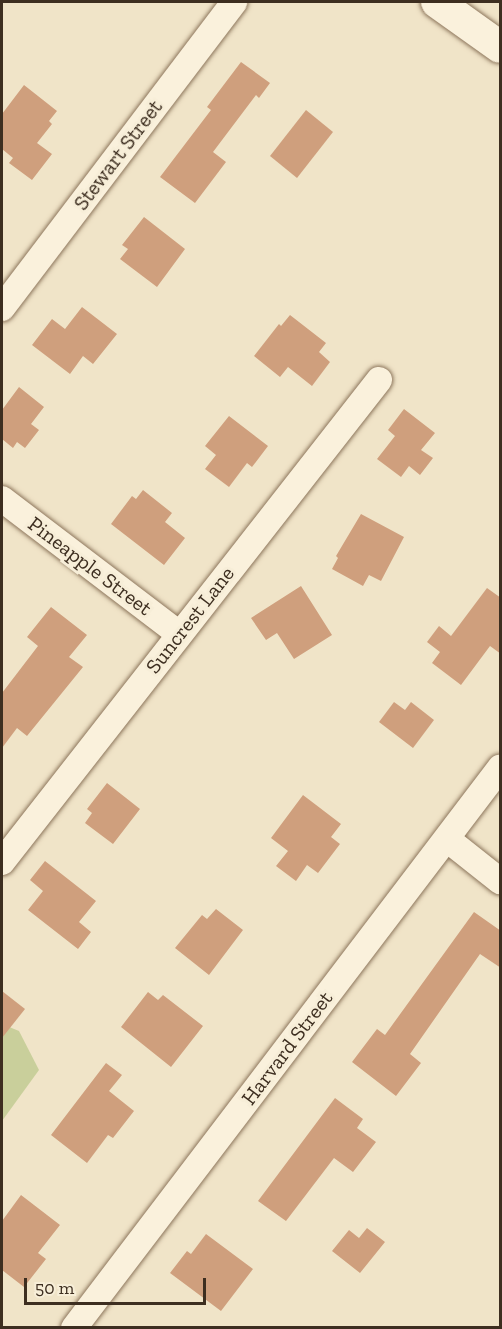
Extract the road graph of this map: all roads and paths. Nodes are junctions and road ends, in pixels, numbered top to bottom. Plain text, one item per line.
1 (234, 2) edge
2 (437, 2) edge
3 (501, 46) edge
4 (2, 308) edge
5 (379, 380) dead end
6 (2, 499) edge
7 (179, 634) junction
8 (501, 768) edge
9 (447, 839) junction
10 (2, 862) edge
11 (501, 881) edge
12 (74, 1328) edge

1 - 4 street, Stewart Street
2 - 3 street
5 - 7 street, Suncrest Lane
6 - 7 street, Pineapple Street
7 - 10 street, Suncrest Lane
8 - 9 street, Harvard Street
9 - 11 street
9 - 12 street, Harvard Street

